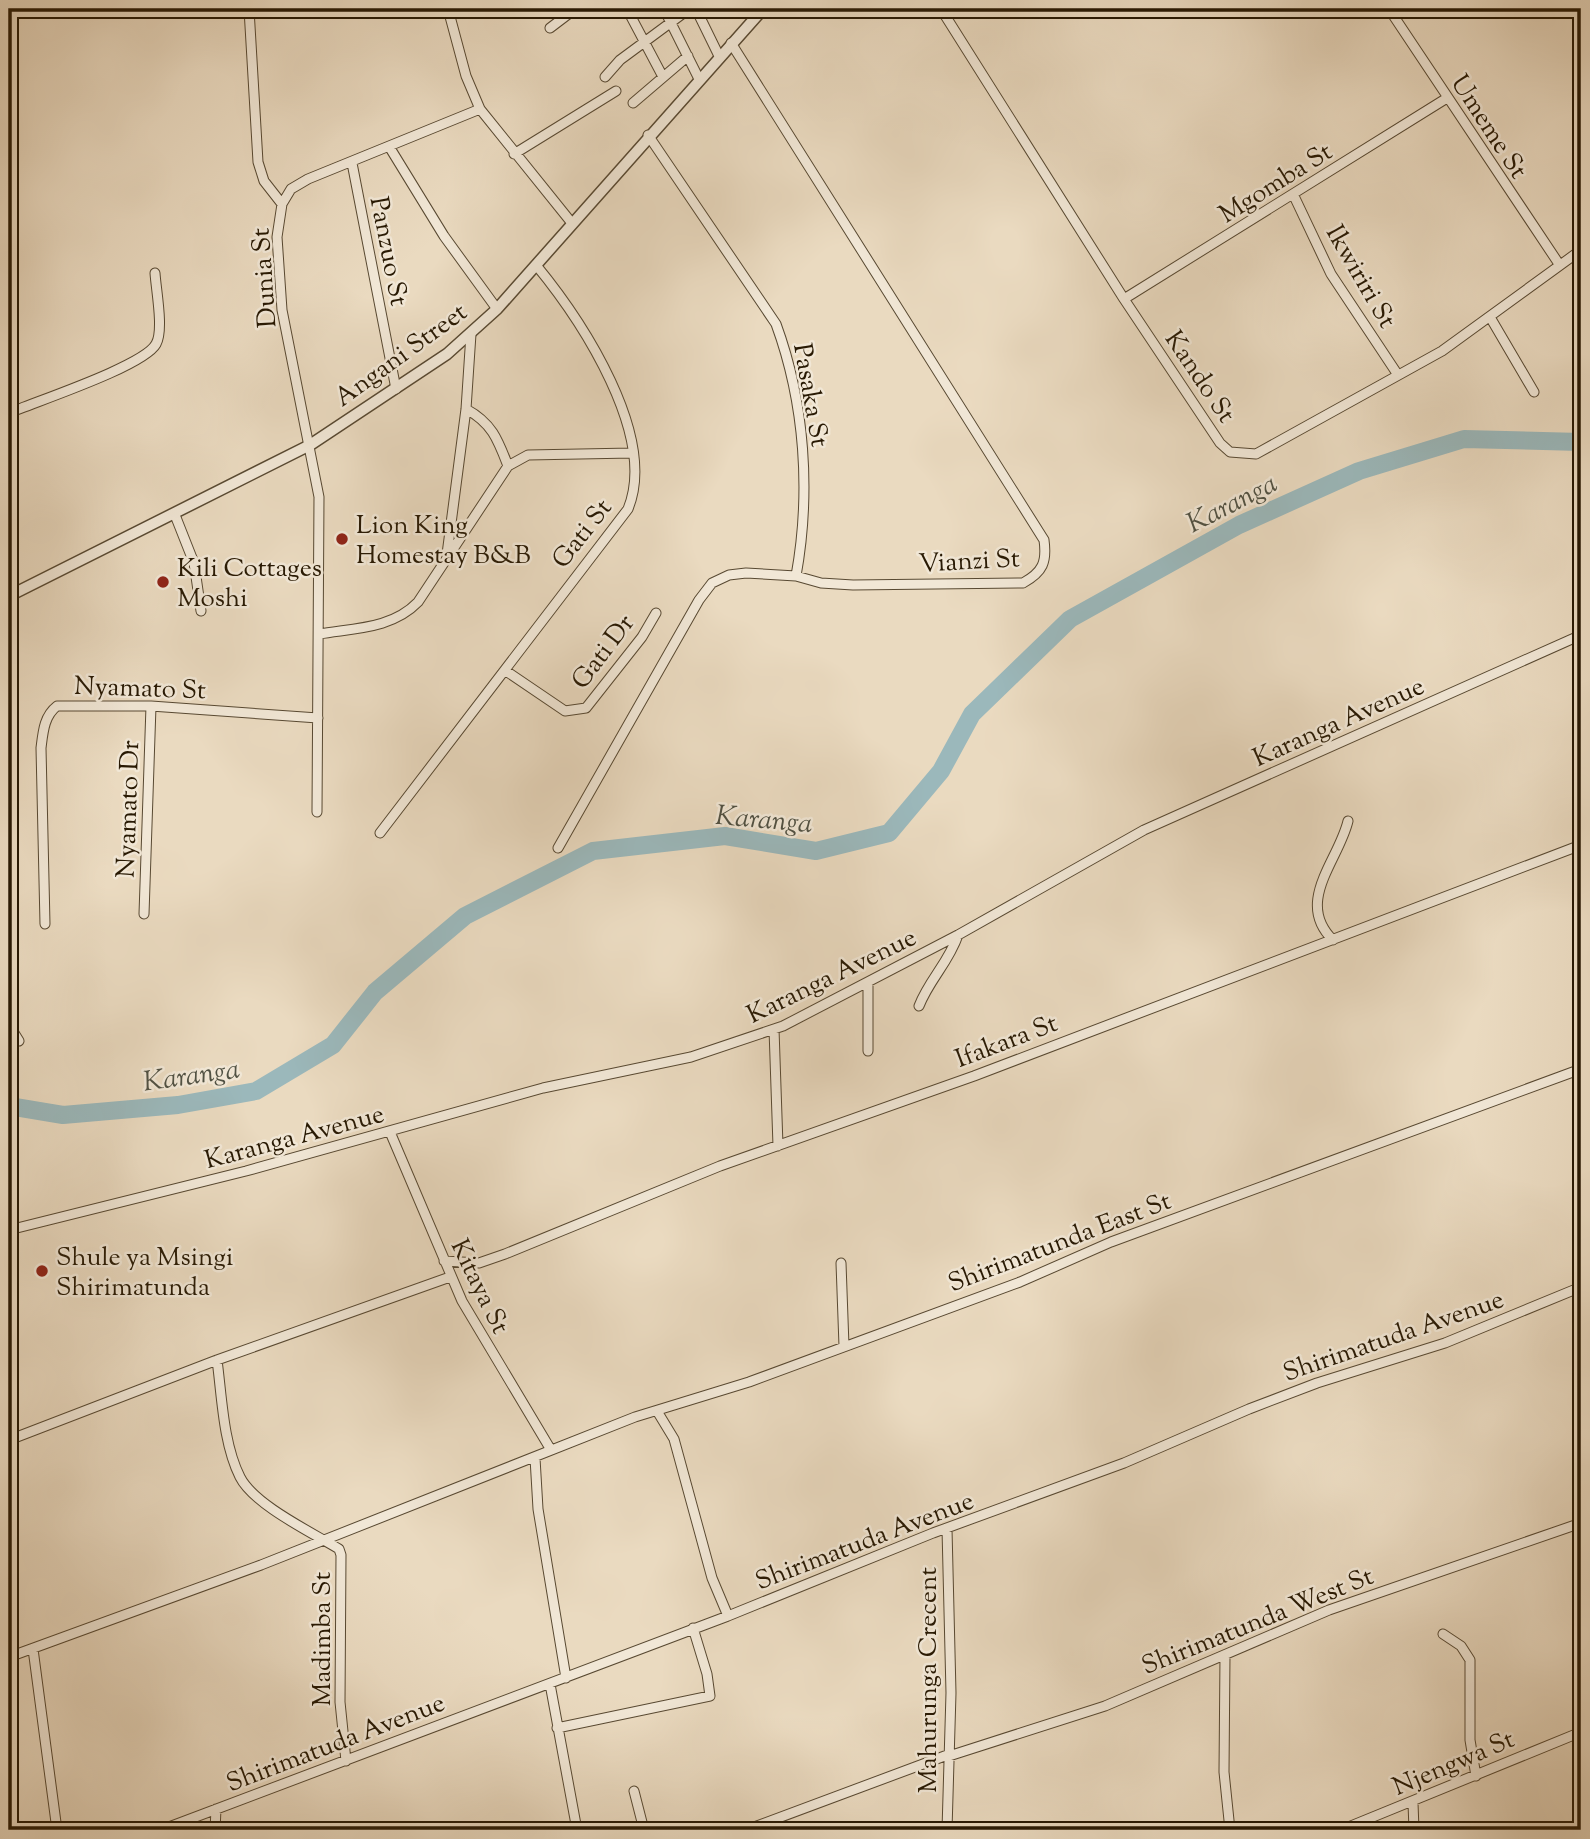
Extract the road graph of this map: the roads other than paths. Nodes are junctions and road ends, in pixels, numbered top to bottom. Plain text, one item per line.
1 (249, 9) edge
2 (448, 9) edge
3 (575, 9) edge
4 (627, 9) edge
5 (664, 9) edge
6 (689, 9) edge
7 (696, 9) edge
8 (763, 9) edge
9 (941, 9) edge
10 (1390, 9) edge
11 (670, 20) junction
12 (550, 28) dead end
13 (643, 43) junction
14 (731, 43) junction
15 (688, 56) junction
16 (719, 56) junction
17 (663, 76) junction
18 (605, 78) dead end
19 (699, 79) junction
20 (616, 91) dead end
21 (1447, 99) junction
22 (633, 103) dead end
23 (480, 109) junction
24 (649, 135) junction
25 (390, 148) junction
26 (514, 154) junction
27 (352, 163) junction
28 (1294, 196) junction
29 (282, 204) junction
30 (571, 222) junction
31 (1581, 250) edge
32 (1559, 264) junction
33 (536, 265) junction
34 (155, 273) dead end
35 (1124, 299) junction
36 (497, 309) junction
37 (1490, 317) junction
38 (471, 334) junction
39 (1398, 376) junction
40 (396, 389) junction
41 (1534, 392) dead end
42 (466, 409) junction
43 (9, 413) edge
44 (310, 445) junction
45 (632, 453) junction
46 (508, 466) junction
47 (175, 515) junction
48 (447, 556) junction
49 (796, 576) junction
50 (9, 596) edge
51 (201, 611) dead end
52 (656, 613) dead end
53 (319, 634) junction
54 (1581, 635) edge
55 (506, 671) junction
56 (151, 706) junction
57 (318, 718) junction
58 (317, 812) dead end
59 (1348, 821) dead end
60 (380, 833) dead end
61 (1581, 845) edge
62 (558, 848) dead end
63 (145, 914) dead end
64 (45, 924) dead end
65 (958, 935) junction
66 (1333, 940) junction
67 (868, 982) junction
68 (919, 1006) dead end
69 (9, 1025) edge
70 (774, 1029) junction
71 (19, 1041) dead end
72 (868, 1051) dead end
73 (1581, 1069) edge
74 (390, 1132) junction
75 (778, 1146) junction
76 (9, 1230) edge
77 (444, 1261) junction
78 (841, 1263) dead end
79 (450, 1278) junction
80 (1581, 1287) edge
81 (844, 1346) junction
82 (216, 1360) junction
83 (657, 1411) junction
84 (9, 1440) edge
85 (551, 1450) junction
86 (535, 1458) junction
87 (1581, 1523) edge
88 (947, 1529) junction
89 (322, 1541) junction
90 (728, 1616) junction
91 (693, 1628) junction
92 (1443, 1634) dead end
93 (33, 1649) junction
94 (1225, 1655) junction
95 (9, 1657) edge
96 (566, 1678) junction
97 (550, 1684) junction
98 (557, 1728) junction
99 (1581, 1732) edge
100 (950, 1755) junction
101 (345, 1761) junction
102 (1476, 1776) junction
103 (634, 1791) dead end
104 (1413, 1802) junction
105 (216, 1809) junction
106 (57, 1830) edge
107 (161, 1830) edge
108 (215, 1830) edge
109 (577, 1830) edge
110 (644, 1830) edge
111 (746, 1830) edge
112 (947, 1830) edge
113 (1230, 1830) edge
114 (1341, 1830) edge
115 (1414, 1830) edge

1 - 29 street
2 - 23 street
3 - 12 street
4 - 13 street
5 - 11 street
6 - 11 street
7 - 16 street
8 - 14 street, Angani Street
9 - 35 street, Kando St
10 - 21 street, Umeme St
11 - 13 street
11 - 15 street
13 - 17 street
13 - 18 street
14 - 16 street, Angani Street
14 - 49 street, Vianzi St
15 - 17 street
15 - 19 street
16 - 19 street, Angani Street
17 - 22 street
19 - 24 street, Angani Street
20 - 26 street
21 - 28 street, Mgomba St
21 - 32 street, Umeme St
23 - 25 street, Dunia St
23 - 26 street
24 - 30 street, Angani Street
24 - 49 street, Pasaka St
25 - 27 street, Dunia St
25 - 36 street, Panzuo St
26 - 30 street
27 - 29 street, Dunia St
27 - 40 street, Panzuo St
28 - 35 street, Mgomba St
28 - 39 street, Ikwiriri St
29 - 44 street, Dunia St
30 - 33 street, Angani Street
31 - 32 street, Kando St
32 - 37 street, Kando St
33 - 36 street, Angani Street
33 - 45 street, Gati St
34 - 43 street
35 - 39 street, Kando St
36 - 38 street, Angani Street
37 - 39 street, Kando St
37 - 41 street
38 - 40 street, Angani Street
38 - 42 street
40 - 44 street, Angani Street
42 - 46 street
42 - 48 street
44 - 47 street, Angani Street
44 - 53 street
45 - 46 street
45 - 55 street, Gati St
46 - 48 street
47 - 50 street, Angani Street
47 - 51 street
48 - 53 street
49 - 62 street, Vianzi St
52 - 55 street, Gati Dr
53 - 57 street
54 - 65 street, Karanga Avenue
55 - 60 street, Gati St
56 - 57 street, Nyamato St
56 - 63 street, Nyamato Dr
56 - 64 street, Nyamato St
57 - 58 street
59 - 66 street
61 - 66 street, Ifakara St
65 - 67 street, Karanga Avenue
65 - 68 street
66 - 75 street, Ifakara St
67 - 70 street, Karanga Avenue
67 - 72 street
69 - 71 street
70 - 74 street, Karanga Avenue
70 - 75 street
73 - 81 street, Shirimatunda East St
74 - 76 street, Karanga Avenue
74 - 77 street, Kitaya St
75 - 77 street, Ifakara St
77 - 79 street, Kitaya St
78 - 81 street
79 - 82 street
79 - 85 street, Kitaya St
80 - 88 street, Shirimatuda Avenue
81 - 83 street, Shirimatunda East St
82 - 84 street
82 - 89 street, Madimba St
83 - 85 street, Shirimatunda East St
83 - 90 street
85 - 86 street, Shirimatunda East St
86 - 89 street, Shirimatunda East St
86 - 96 street
87 - 94 street, Shirimatunda West St
88 - 90 street, Shirimatuda Avenue
88 - 100 street, Mahurunga Crecent
89 - 93 street, Shirimatunda East St
89 - 101 street, Madimba St
90 - 91 street, Shirimatuda Avenue
91 - 96 street, Shirimatuda Avenue
91 - 98 street
92 - 102 street
93 - 95 street, Shirimatunda East St
93 - 106 street
94 - 100 street, Shirimatunda West St
94 - 113 street
96 - 97 street, Shirimatuda Avenue
97 - 98 street
97 - 101 street, Shirimatuda Avenue
98 - 109 street
99 - 102 street, Njengwa St
100 - 111 street, Shirimatunda West St
100 - 112 street, Mahurunga Crecent
101 - 105 street, Shirimatuda Avenue
102 - 104 street, Njengwa St
103 - 110 street
104 - 114 street, Njengwa St
104 - 115 street
105 - 107 street, Shirimatuda Avenue
105 - 108 street

